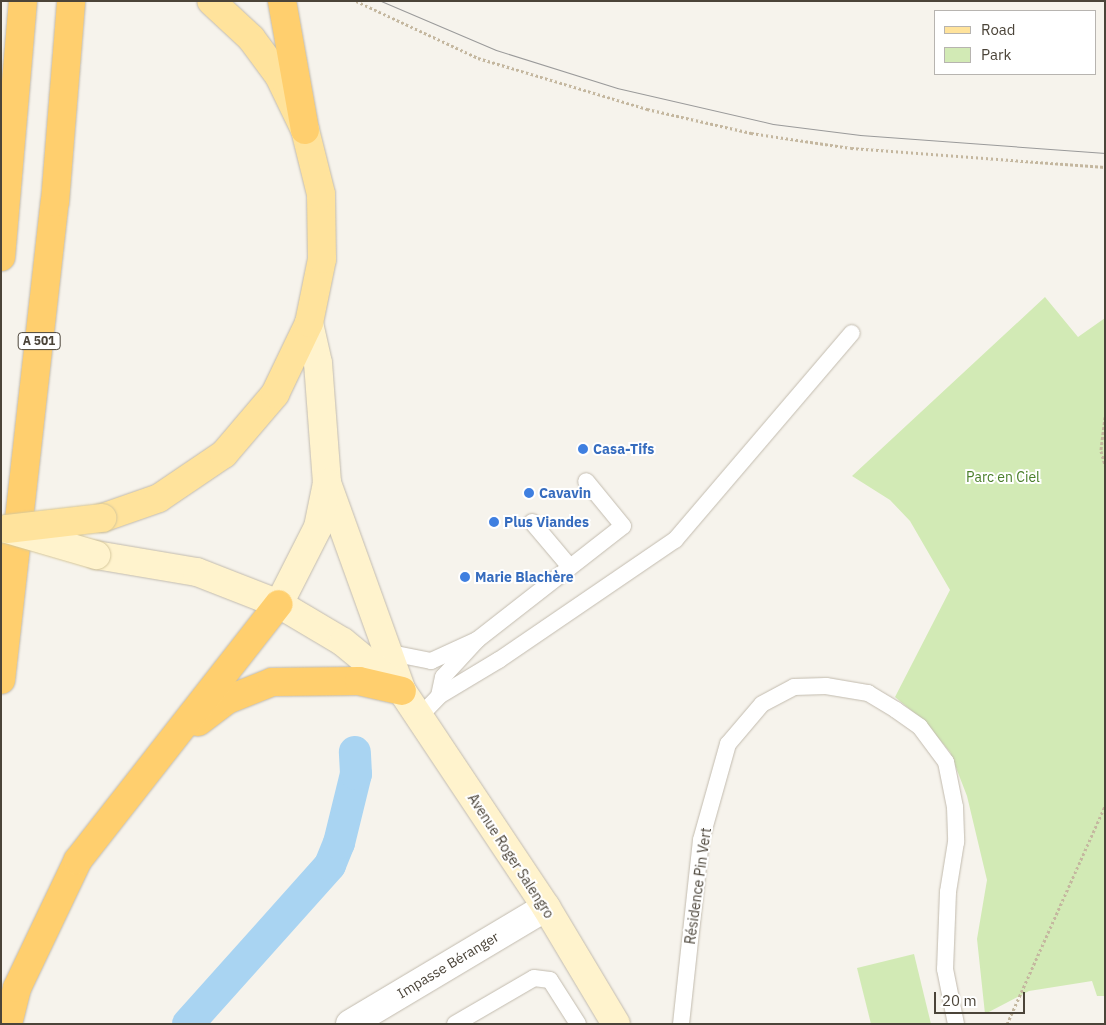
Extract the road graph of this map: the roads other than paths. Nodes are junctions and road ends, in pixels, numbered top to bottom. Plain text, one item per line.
1 (23, 1) edge
2 (71, 1) edge
3 (210, 1) edge
4 (283, 4) edge
5 (305, 130) junction
6 (1, 257) edge
7 (309, 323) junction
8 (852, 333) dead end
9 (586, 481) dead end
10 (327, 483) junction
11 (532, 522) dead end
12 (4, 528) edge
13 (570, 567) junction
14 (279, 604) junction
15 (477, 640) junction
16 (386, 652) junction
17 (1, 680) edge
18 (402, 691) junction
19 (439, 696) junction
20 (419, 717) junction
21 (162, 751) junction
22 (546, 907) junction
23 (8, 1024) edge
24 (350, 1024) edge
25 (456, 1024) edge
26 (578, 1024) edge
27 (616, 1024) edge
28 (681, 1024) edge
29 (956, 1024) edge

1 - 6 highway
2 - 17 highway, A 501
3 - 5 main road
4 - 5 highway
5 - 7 main road
7 - 10 main road
7 - 12 main road, bridge
8 - 19 lane
9 - 13 lane
10 - 14 main road
10 - 16 main road
11 - 13 lane
12 - 14 main road, bridge
13 - 15 lane
14 - 18 main road
14 - 21 highway
15 - 16 lane
15 - 19 lane
16 - 18 main road
18 - 20 main road, Avenue Roger Salengro
18 - 21 highway
19 - 20 lane
20 - 22 main road, Avenue Roger Salengro
21 - 23 highway
22 - 24 street, Impasse Béranger
22 - 27 main road, Avenue Roger Salengro
25 - 26 lane
28 - 29 lane, Résidence Pin Vert

